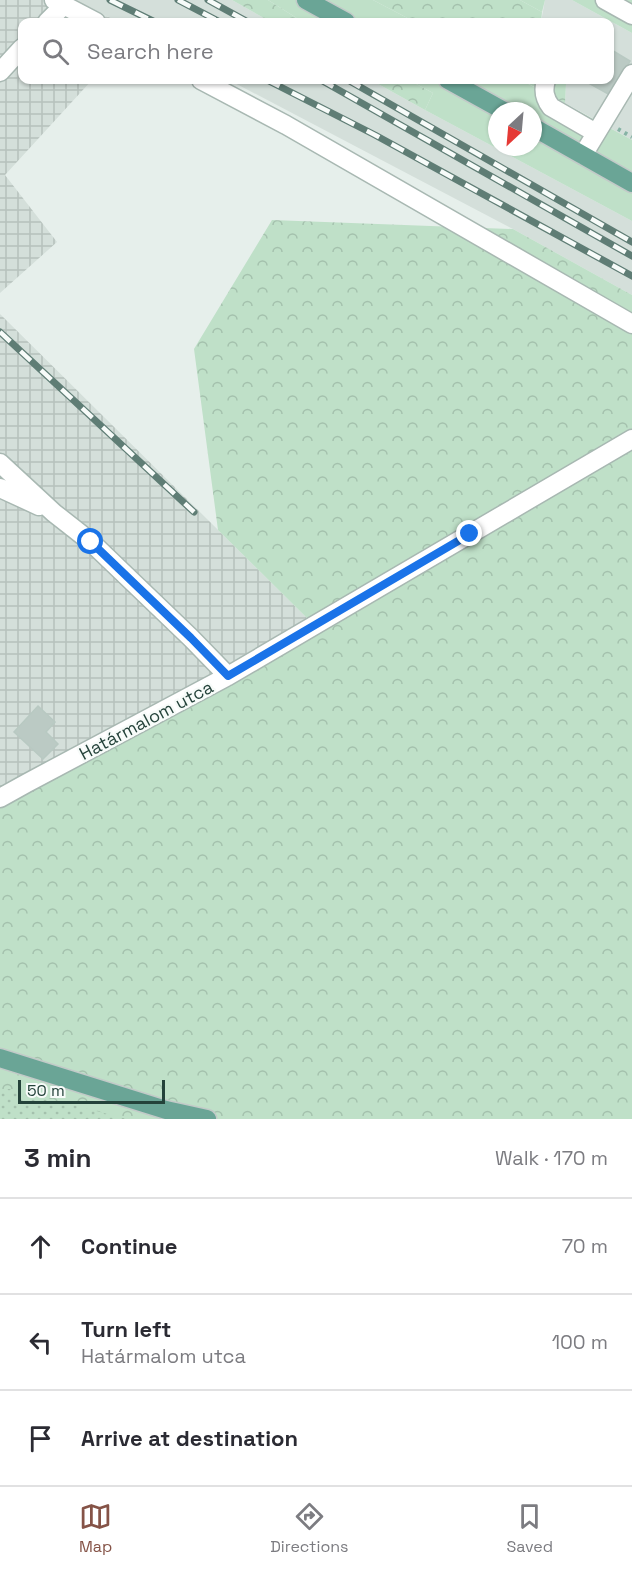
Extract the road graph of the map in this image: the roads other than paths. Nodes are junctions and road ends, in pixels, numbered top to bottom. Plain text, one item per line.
1 (306, 0) edge
2 (612, 2) edge
3 (59, 3) edge
4 (632, 15) edge
5 (50, 18) edge
6 (88, 18) edge
7 (339, 18) edge
8 (18, 52) edge
9 (0, 72) edge
10 (632, 74) edge
11 (209, 84) edge
12 (455, 84) edge
13 (545, 84) edge
14 (488, 102) edge
15 (542, 132) edge
16 (597, 133) junction
17 (583, 155) junction
18 (632, 183) edge
19 (632, 324) edge
20 (632, 439) edge
21 (0, 463) edge
22 (0, 488) edge
23 (54, 513) junction
24 (228, 676) junction
25 (0, 798) edge
26 (0, 1058) edge
27 (207, 1119) edge

1 - 7 main road
2 - 4 street
3 - 5 street
3 - 6 street
8 - 9 street
10 - 16 street
11 - 19 street
12 - 14 main road
13 - 16 street
15 - 17 main road
16 - 17 street
17 - 18 main road
20 - 24 street, Határmalom utca
21 - 23 street
22 - 23 street
23 - 24 street
24 - 25 street, Határmalom utca
26 - 27 main road

